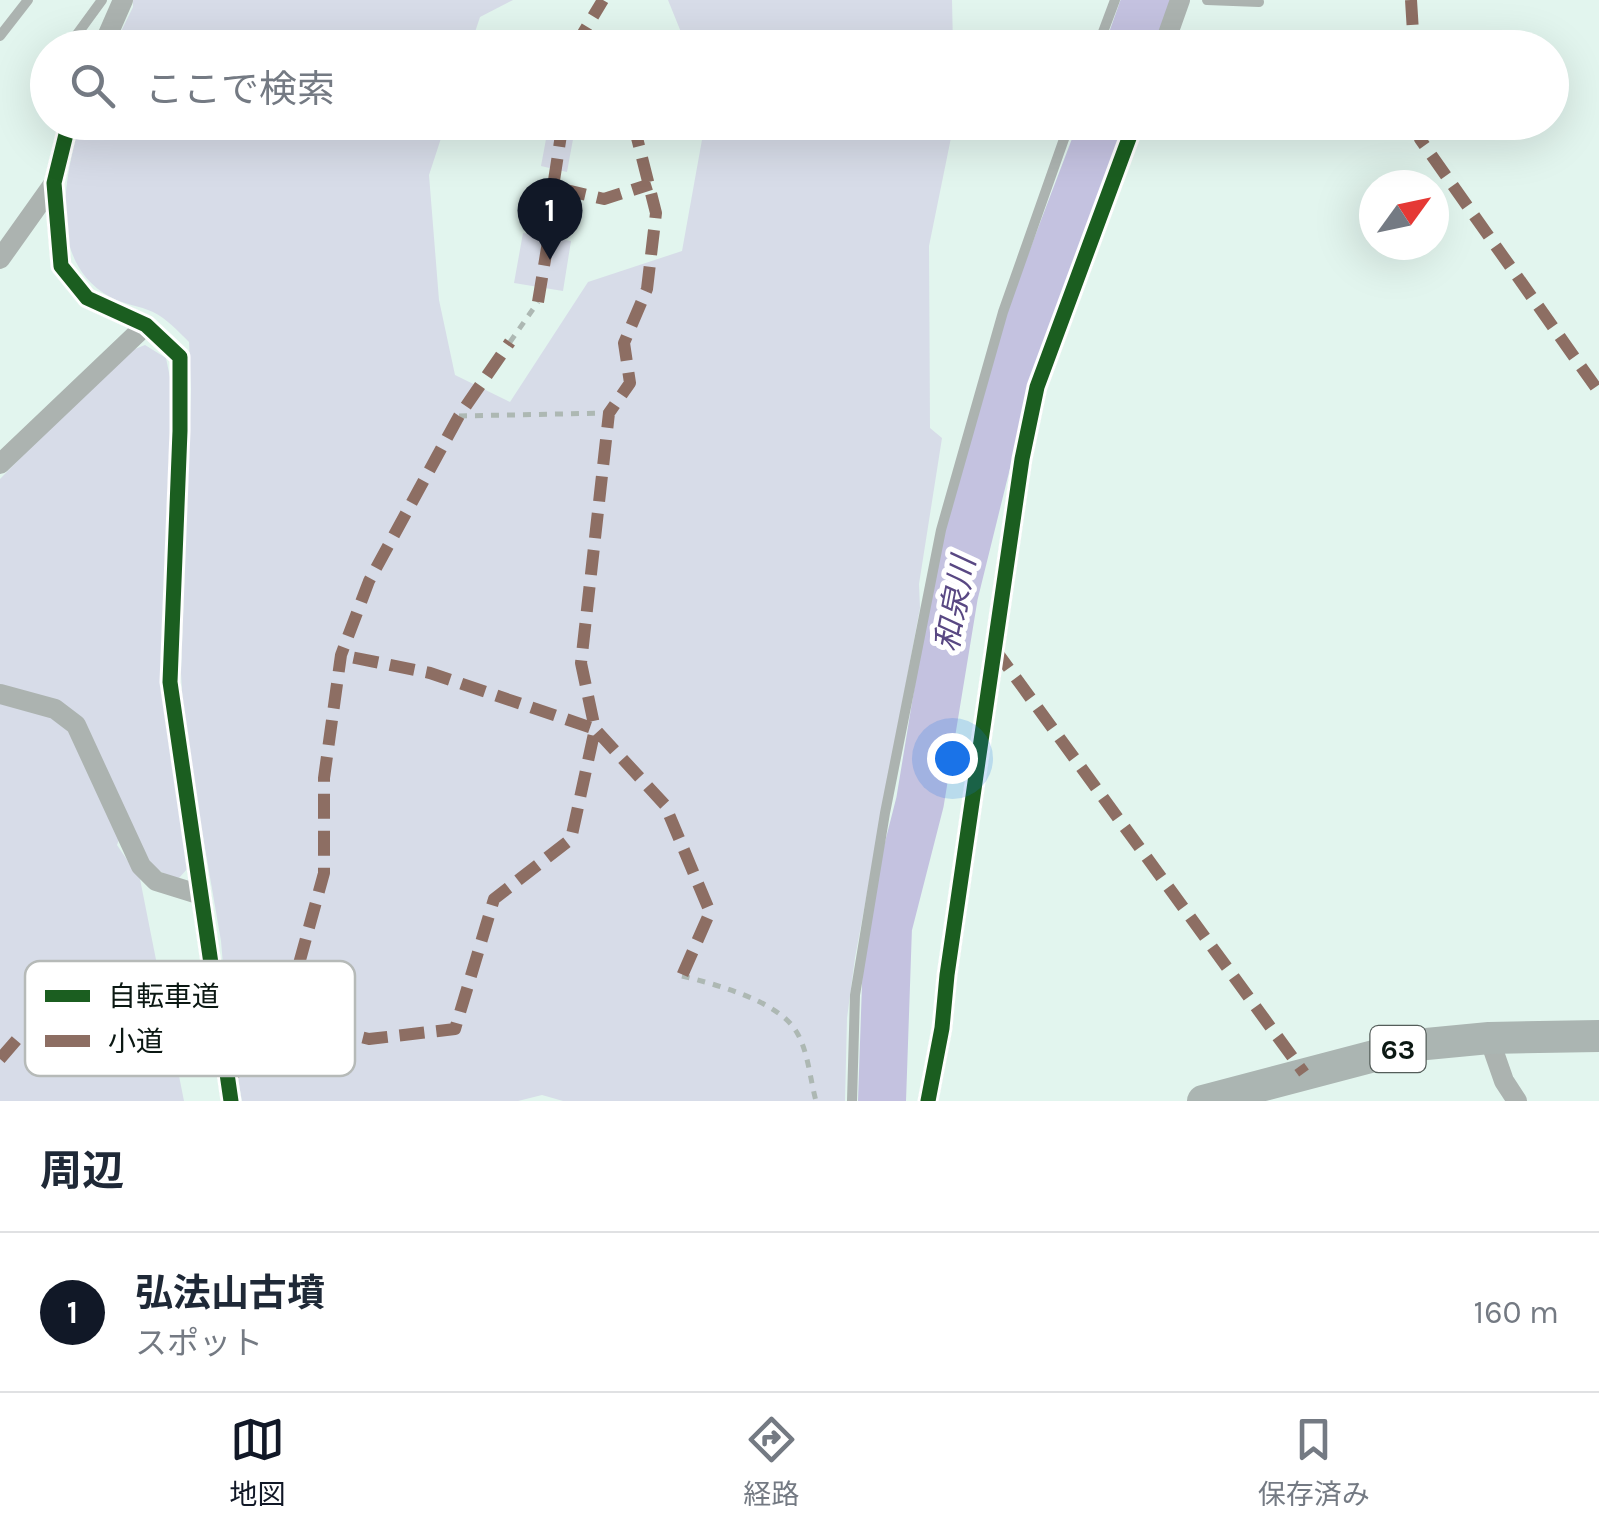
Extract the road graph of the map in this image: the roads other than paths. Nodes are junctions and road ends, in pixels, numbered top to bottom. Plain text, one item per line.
1 (28, 0) edge
2 (102, 0) edge
3 (122, 0) edge
4 (1115, 0) edge
5 (1180, 0) edge
6 (1206, 0) edge
7 (1258, 2) edge
8 (80, 30) edge
9 (110, 30) edge
10 (1103, 30) edge
11 (1169, 30) edge
12 (0, 36) edge
13 (65, 140) edge
14 (1064, 140) edge
15 (1128, 140) edge
16 (54, 184) junction
17 (0, 259) edge
18 (146, 325) junction
19 (0, 464) edge
20 (0, 694) edge
21 (201, 895) junction
22 (211, 961) edge
23 (1599, 1036) edge
24 (1488, 1038) junction
25 (227, 1076) edge
26 (231, 1101) edge
27 (852, 1101) edge
28 (928, 1101) edge
29 (1203, 1101) edge
30 (1517, 1101) edge

1 - 12 lane
2 - 8 lane
3 - 9 street
4 - 10 lane
5 - 11 street
6 - 7 lane
13 - 16 street
14 - 27 lane
15 - 28 street
16 - 17 street
16 - 18 street
18 - 19 street
18 - 21 street
20 - 21 street
21 - 22 street
23 - 24 main road, 63
24 - 29 main road, 63
24 - 30 street
25 - 26 street

